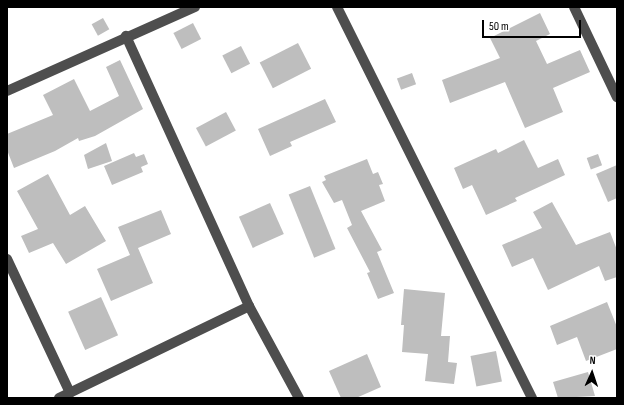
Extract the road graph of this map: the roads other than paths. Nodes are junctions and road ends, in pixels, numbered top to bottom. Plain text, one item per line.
1 (195, 7) edge
2 (338, 7) edge
3 (574, 7) edge
4 (126, 36) junction
5 (7, 92) edge
6 (617, 97) edge
7 (7, 259) edge
8 (249, 306) junction
9 (70, 393) junction
10 (59, 398) edge
11 (299, 398) edge
12 (532, 398) edge

1 - 4 street
2 - 12 street
3 - 6 street
4 - 5 street
4 - 8 street
7 - 9 street
8 - 9 street
8 - 11 street
9 - 10 street

